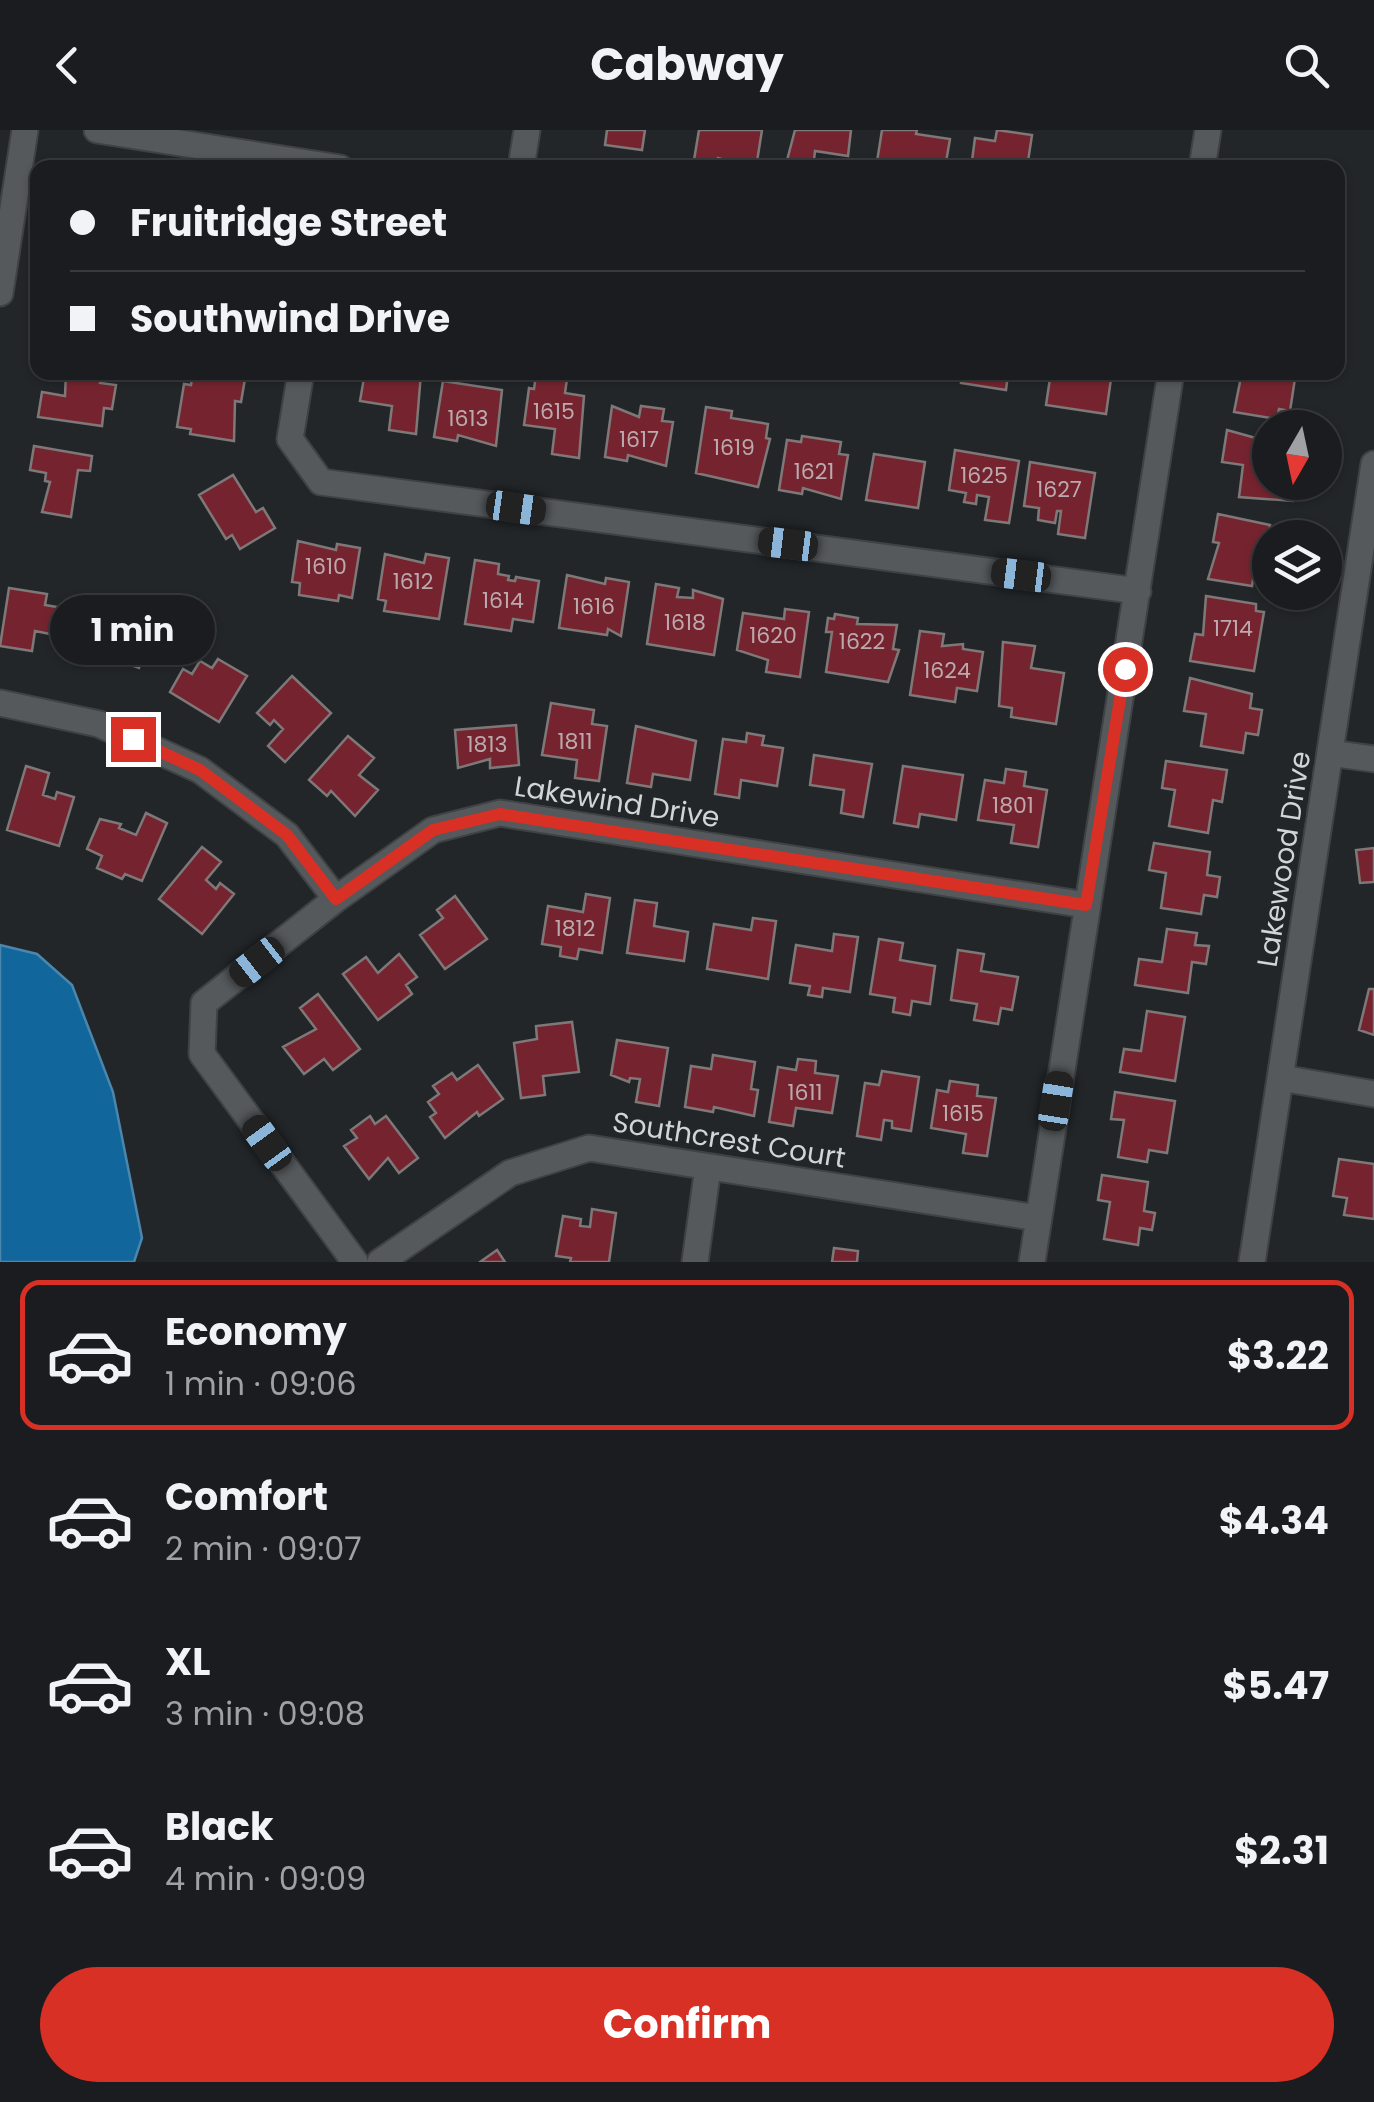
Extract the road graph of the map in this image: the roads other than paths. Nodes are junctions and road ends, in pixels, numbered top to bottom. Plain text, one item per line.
1 (25, 130) edge
2 (96, 130) edge
3 (526, 130) edge
4 (1208, 130) edge
5 (292, 160) edge
6 (522, 160) edge
7 (1203, 160) edge
8 (0, 293) edge
9 (301, 380) edge
10 (1170, 380) edge
11 (1374, 464) edge
12 (1138, 591) junction
13 (0, 703) edge
14 (1330, 753) junction
15 (1374, 759) edge
16 (336, 899) junction
17 (1086, 905) junction
18 (1280, 1078) junction
19 (1374, 1094) edge
20 (708, 1167) junction
21 (1038, 1218) junction
22 (355, 1262) edge
23 (380, 1262) edge
24 (695, 1262) edge
25 (1032, 1262) edge
26 (1252, 1262) edge

1 - 8 street
2 - 5 street
3 - 6 street
4 - 7 street
9 - 12 street
10 - 12 street
11 - 14 street, Lakewood Drive
12 - 17 street
13 - 16 street
14 - 15 street
14 - 18 street, Lakewood Drive
16 - 17 street, Lakewind Drive
16 - 22 street, Lakewind Drive
17 - 21 street
18 - 19 street
18 - 26 street, Lakewood Drive
20 - 21 street, Southcrest Court
20 - 23 street, Southcrest Court
20 - 24 street
21 - 25 street

